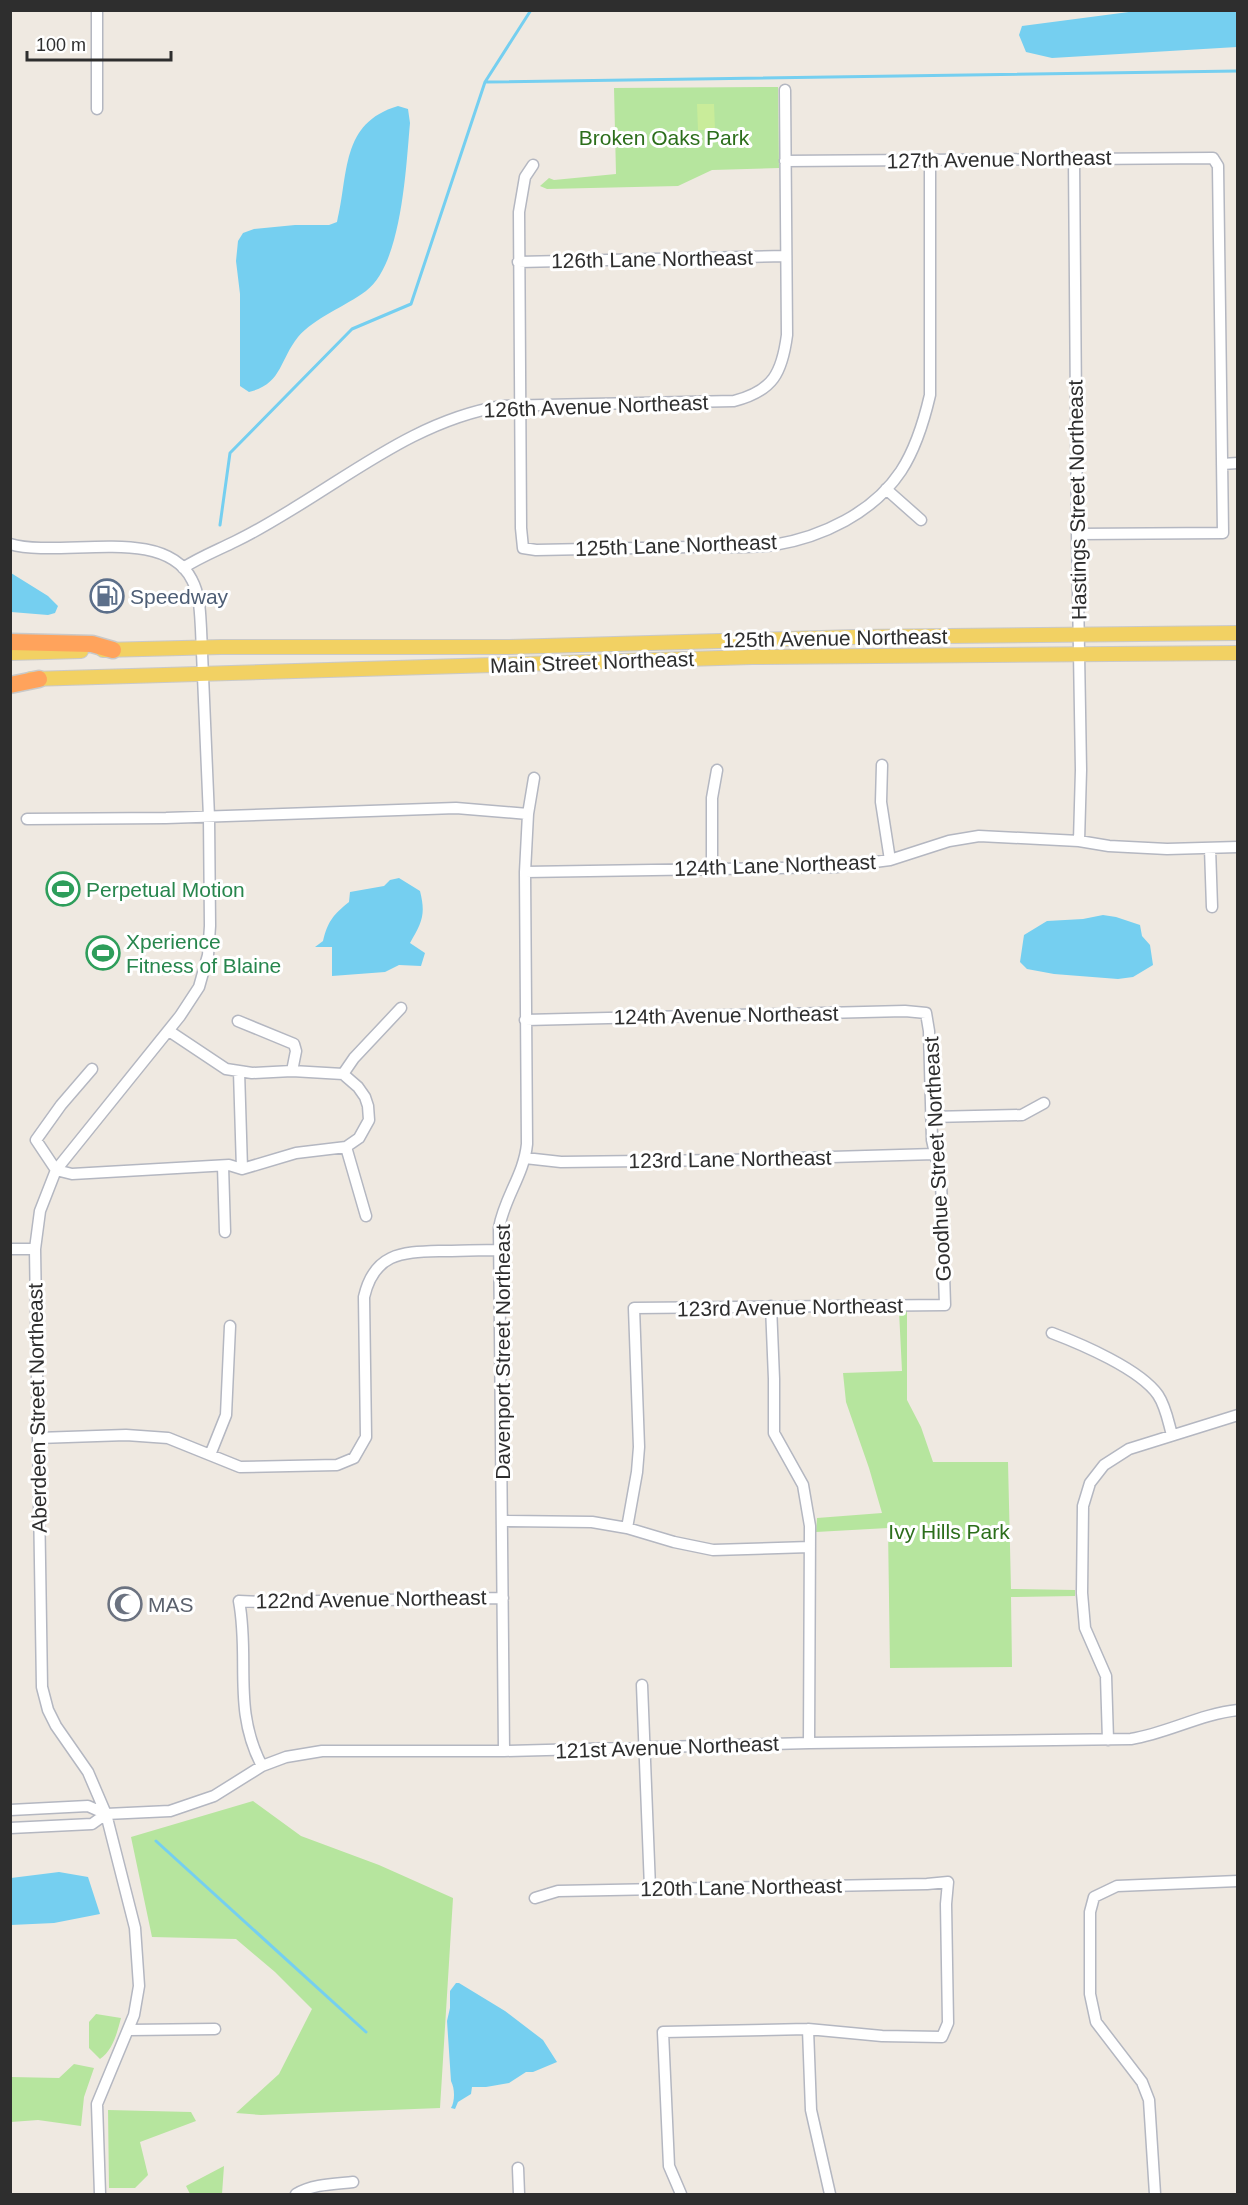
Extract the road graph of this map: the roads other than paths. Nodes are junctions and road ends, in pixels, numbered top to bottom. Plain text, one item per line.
1 (97, 10) edge
2 (785, 90) dead end
3 (97, 109) dead end
4 (1074, 158) junction
5 (930, 160) junction
6 (785, 161) junction
7 (533, 165) dead end
8 (786, 256) junction
9 (519, 262) junction
10 (520, 406) junction
11 (1238, 463) edge
12 (1222, 464) junction
13 (886, 489) junction
14 (921, 520) dead end
15 (1077, 534) junction
16 (10, 544) edge
17 (183, 568) junction
18 (1238, 633) edge
19 (1078, 634) junction
20 (10, 642) edge
21 (202, 647) junction
22 (113, 650) junction
23 (10, 653) edge
24 (1080, 653) junction
25 (1238, 653) edge
26 (203, 674) junction
27 (10, 679) edge
28 (39, 679) junction
29 (10, 685) edge
30 (882, 765) dead end
31 (717, 770) dead end
32 (534, 778) dead end
33 (528, 814) junction
34 (209, 817) junction
35 (27, 819) dead end
36 (1079, 841) junction
37 (1238, 847) edge
38 (1210, 848) junction
39 (890, 860) junction
40 (712, 868) junction
41 (525, 872) junction
42 (1212, 907) dead end
43 (400, 1008) dead end
44 (926, 1013) joint
45 (525, 1020) junction
46 (238, 1021) dead end
47 (169, 1031) junction
48 (92, 1069) dead end
49 (239, 1071) junction
50 (292, 1071) junction
51 (343, 1074) junction
52 (1044, 1103) dead end
53 (931, 1117) junction
54 (346, 1147) junction
55 (935, 1154) junction
56 (525, 1158) junction
57 (223, 1166) junction
58 (242, 1169) junction
59 (56, 1170) junction
60 (366, 1216) dead end
61 (225, 1232) dead end
62 (10, 1249) edge
63 (35, 1249) junction
64 (499, 1250) junction
65 (945, 1305) joint
66 (771, 1306) junction
67 (230, 1326) dead end
68 (1052, 1333) dead end
69 (1238, 1415) edge
70 (1172, 1435) junction
71 (38, 1438) junction
72 (210, 1455) junction
73 (502, 1521) junction
74 (627, 1528) junction
75 (810, 1547) junction
76 (503, 1598) junction
77 (642, 1685) dead end
78 (1238, 1710) edge
79 (1108, 1740) junction
80 (809, 1743) junction
81 (643, 1749) junction
82 (504, 1751) junction
83 (262, 1766) junction
84 (10, 1810) edge
85 (106, 1814) junction
86 (10, 1828) edge
87 (1238, 1881) edge
88 (650, 1888) junction
89 (535, 1898) dead end
90 (215, 2029) dead end
91 (808, 2029) junction
92 (129, 2030) junction
93 (518, 2168) dead end
94 (353, 2182) dead end
95 (100, 2194) edge
96 (296, 2194) edge
97 (519, 2194) edge
98 (681, 2194) edge
99 (830, 2194) edge
100 (1143, 2194) edge
101 (1155, 2194) edge

1 - 3 street
2 - 6 street, 126th Avenue Northeast
4 - 5 street, 127th Avenue Northeast
4 - 12 street, 127th Avenue Northeast
4 - 15 street, Hastings Street Northeast
5 - 6 street, 127th Avenue Northeast
5 - 13 street
6 - 8 street, 126th Avenue Northeast
7 - 9 street
8 - 9 street, 126th Lane Northeast
8 - 10 street, 126th Avenue Northeast
9 - 10 street
10 - 13 street, 125th Lane Northeast
10 - 17 street, 126th Avenue Northeast
11 - 12 street
12 - 15 street
13 - 14 street
15 - 19 street, Hastings Street Northeast
16 - 17 street
17 - 21 street, Aberdeen Street Northeast
18 - 19 main road, 125th Avenue Northeast
19 - 21 main road, 125th Avenue Northeast
19 - 24 street, Hastings Street Northeast
20 - 22 highway
21 - 22 main road
21 - 26 street, Aberdeen Street Northeast
22 - 23 main road
24 - 25 main road, Main Street Northeast
24 - 26 main road, Main Street Northeast
24 - 36 street, Hastings Street Northeast
26 - 28 main road, Main Street Northeast
26 - 34 street, Aberdeen Street Northeast
27 - 28 main road, Main Street Northeast
28 - 29 highway
30 - 39 street
31 - 40 street
32 - 33 street, Davenport Street Northeast
33 - 34 street
33 - 41 street, Davenport Street Northeast
34 - 35 street
34 - 47 street, Aberdeen Street Northeast
36 - 38 street, 124th Lane Northeast
36 - 39 street, 124th Lane Northeast
37 - 38 street, 124th Lane Northeast
38 - 42 street
39 - 40 street, 124th Lane Northeast
40 - 41 street, 124th Lane Northeast
41 - 45 street, Davenport Street Northeast
43 - 51 street
44 - 45 street, 124th Avenue Northeast
44 - 53 street, Goodhue Street Northeast
45 - 56 street, Davenport Street Northeast
46 - 50 street
47 - 49 street
47 - 59 street, Aberdeen Street Northeast
48 - 59 street
49 - 50 street
49 - 58 street
50 - 51 street
51 - 54 street
52 - 53 street
53 - 55 street, Goodhue Street Northeast
54 - 58 street
54 - 60 street
55 - 56 street, 123rd Lane Northeast
55 - 65 street, Goodhue Street Northeast
56 - 64 street, Davenport Street Northeast
57 - 58 street
57 - 59 street
57 - 61 street
59 - 63 street, Aberdeen Street Northeast
62 - 63 street
63 - 71 street, Aberdeen Street Northeast
64 - 72 street
64 - 73 street, Davenport Street Northeast
65 - 66 street, 123rd Avenue Northeast
66 - 74 street, 123rd Avenue Northeast
66 - 75 street
67 - 72 street
68 - 70 street
69 - 70 street
70 - 79 street
71 - 72 street
71 - 85 street, Aberdeen Street Northeast
73 - 74 street
73 - 76 street, Davenport Street Northeast
74 - 75 street
75 - 80 street
76 - 82 street, Davenport Street Northeast
76 - 83 street, 122nd Avenue Northeast
77 - 81 street
78 - 79 street, 121st Avenue Northeast
79 - 80 street, 121st Avenue Northeast
80 - 81 street, 121st Avenue Northeast
81 - 82 street, 121st Avenue Northeast
81 - 88 street
82 - 83 street, 121st Avenue Northeast
83 - 85 street, 121st Avenue Northeast
84 - 85 street, 121st Avenue Northeast
85 - 86 street, 121st Avenue Northeast
85 - 92 street, Aberdeen Street Northeast
87 - 101 street
88 - 89 street, 120th Lane Northeast
88 - 91 street, 120th Lane Northeast
90 - 92 street
91 - 98 street
91 - 99 street
92 - 95 street, Aberdeen Street Northeast
93 - 97 street
94 - 96 street
100 - 101 street

